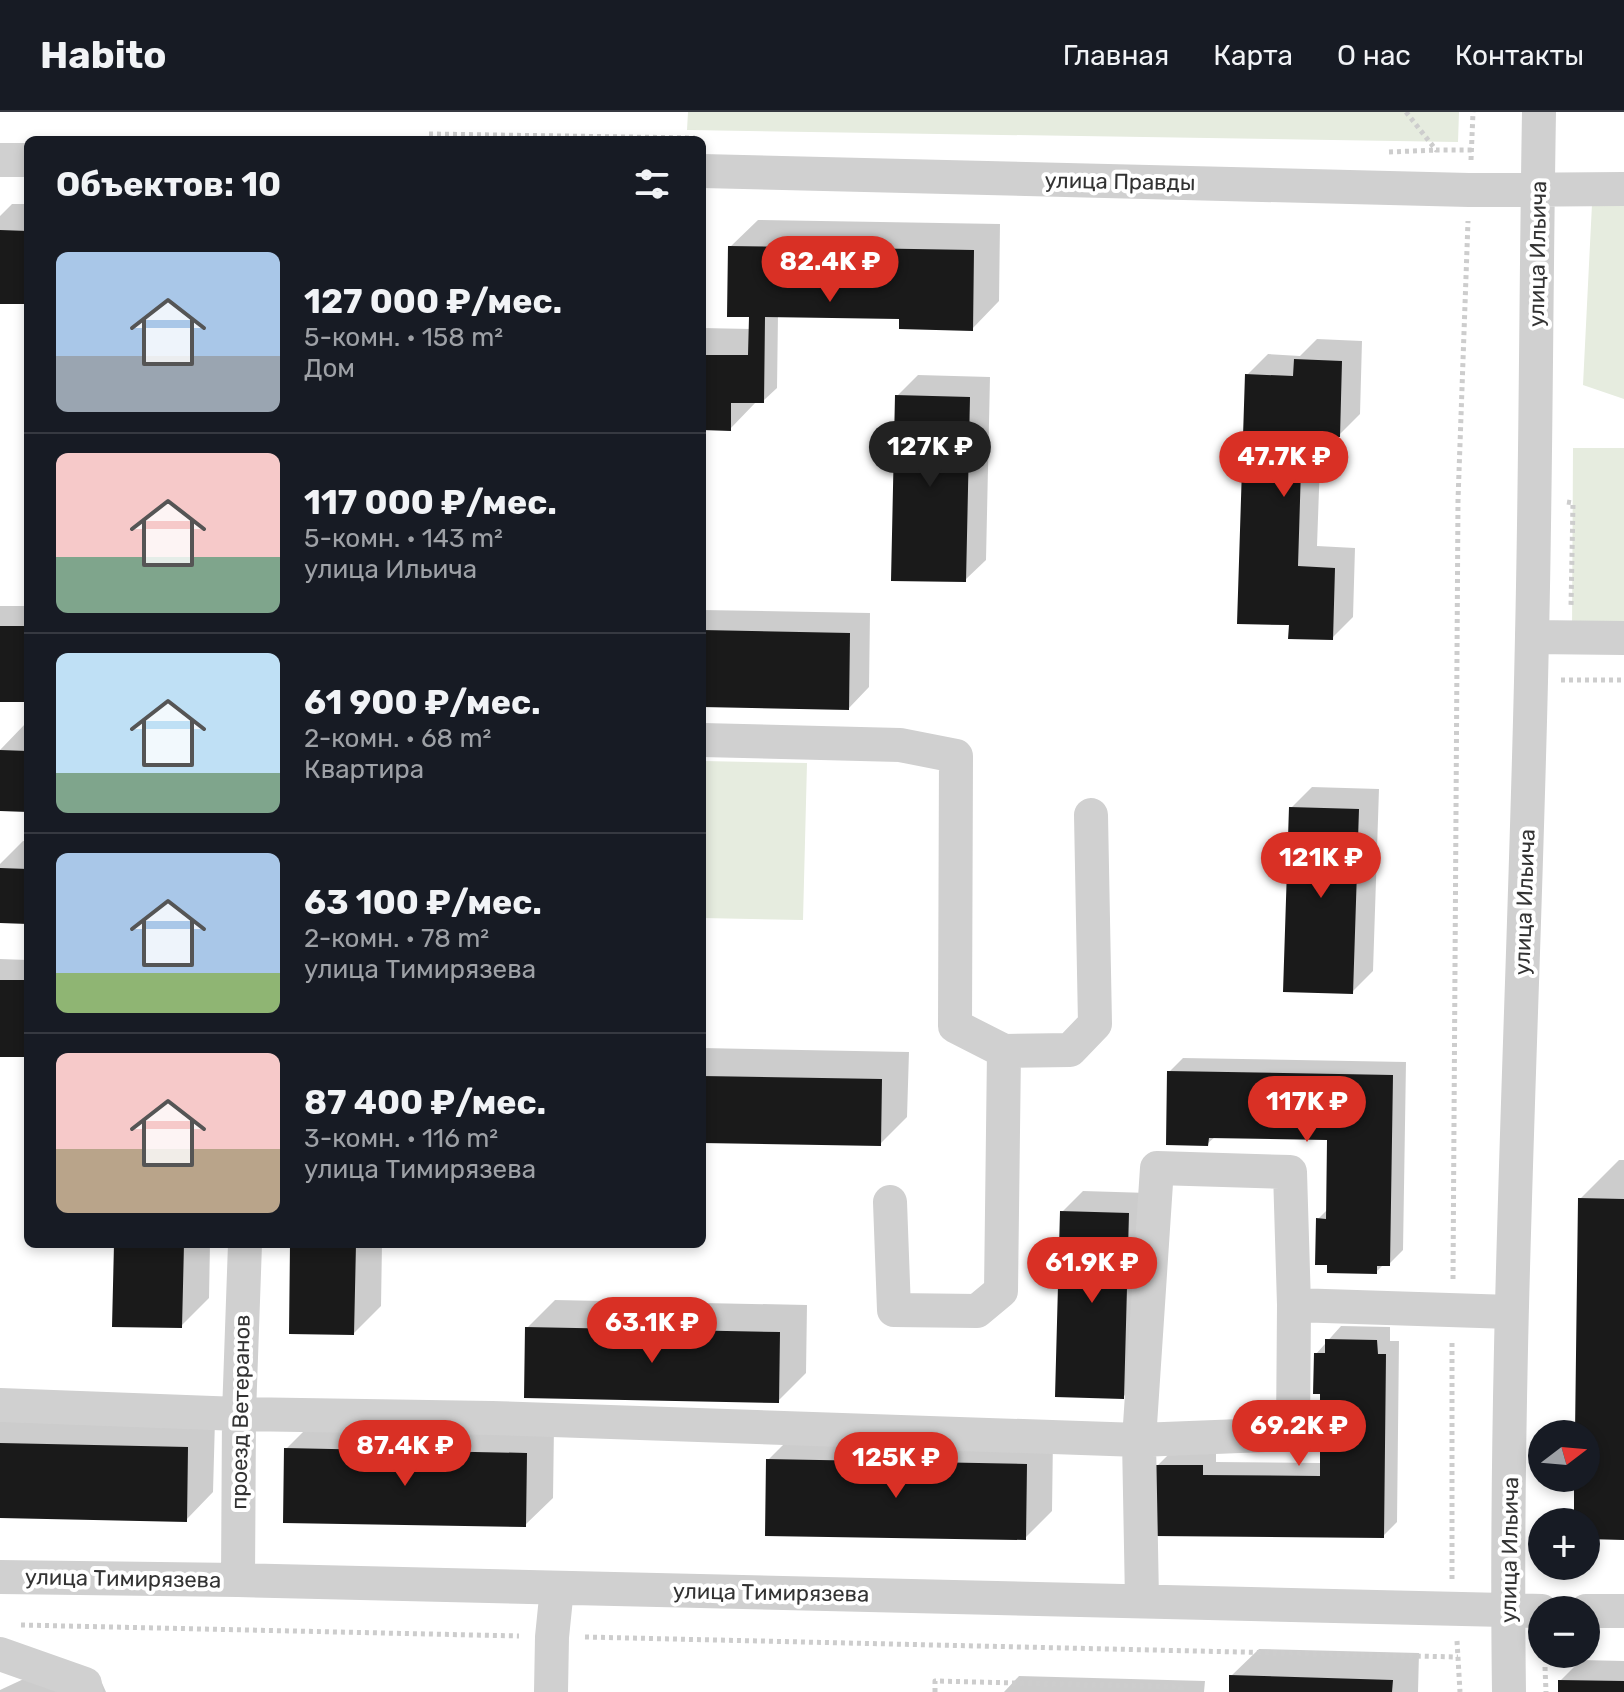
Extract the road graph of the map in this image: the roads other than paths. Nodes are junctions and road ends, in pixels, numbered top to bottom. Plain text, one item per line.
1 (1539, 112) edge
2 (0, 160) edge
3 (24, 160) edge
4 (706, 171) edge
5 (1538, 189) junction
6 (1624, 189) edge
7 (1532, 637) junction
8 (1624, 638) edge
9 (706, 740) edge
10 (1091, 815) dead end
11 (1004, 1051) junction
12 (890, 1202) dead end
13 (245, 1248) edge
14 (1294, 1305) junction
15 (1511, 1312) junction
16 (0, 1405) edge
17 (239, 1414) junction
18 (1139, 1440) junction
19 (0, 1577) edge
20 (238, 1580) junction
21 (557, 1588) junction
22 (1142, 1600) junction
23 (1508, 1611) junction
24 (1528, 1611) edge
25 (1600, 1611) edge
26 (1624, 1611) edge
27 (8, 1640) edge
28 (86, 1692) edge
29 (551, 1692) edge
30 (1509, 1692) edge

1 - 5 street, улица Ильича
2 - 3 street
4 - 5 street, улица Правды
5 - 6 street, улица Правды
5 - 7 street, улица Ильича
7 - 8 street
7 - 15 street, улица Ильича
9 - 11 street
10 - 11 street
11 - 12 street
13 - 17 street, проезд Ветеранов
14 - 15 street
14 - 18 street
14 - 18 street
15 - 23 street, улица Ильича
16 - 17 street
17 - 18 street
17 - 20 street, проезд Ветеранов
18 - 22 street
19 - 20 street, улица Тимирязева
20 - 21 street, улица Тимирязева
21 - 22 street, улица Тимирязева
21 - 29 street
22 - 23 street, улица Тимирязева
23 - 24 street, улица Тимирязева
23 - 30 street, улица Ильича
25 - 26 street
27 - 28 street

